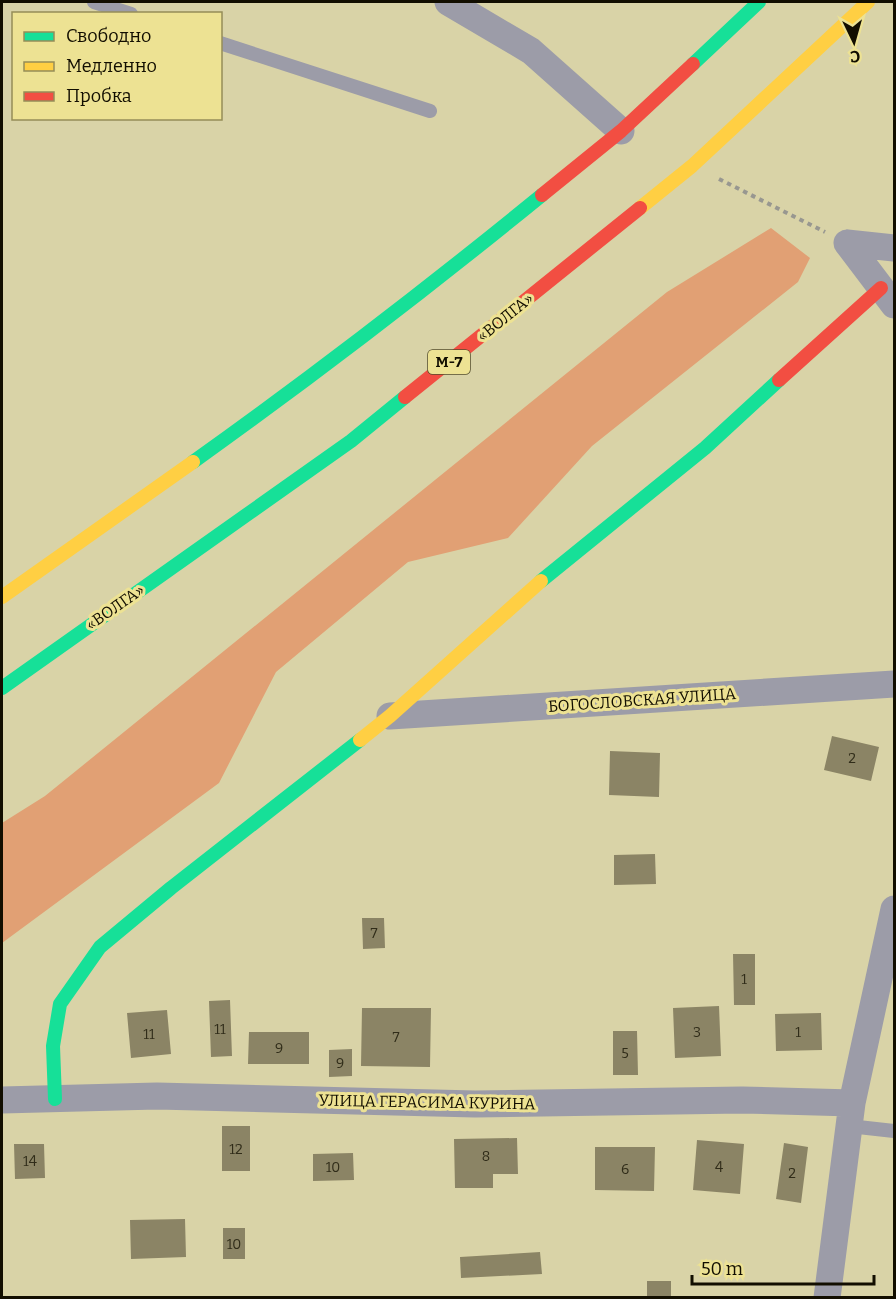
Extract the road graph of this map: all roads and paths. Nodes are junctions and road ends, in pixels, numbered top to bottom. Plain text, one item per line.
1 (94, 2) edge
2 (448, 2) edge
3 (759, 2) edge
4 (868, 2) edge
5 (125, 12) edge
6 (222, 44) edge
7 (430, 111) dead end
8 (621, 131) junction
9 (692, 166) junction
10 (847, 243) junction
11 (894, 248) edge
12 (888, 296) edge
13 (2, 597) edge
14 (894, 684) edge
15 (2, 688) edge
16 (390, 716) junction
17 (894, 909) edge
18 (55, 1099) junction
19 (2, 1100) edge
20 (850, 1114) junction
21 (894, 1131) edge
22 (827, 1298) edge

1 - 5 lane
2 - 8 street
3 - 8 main road
4 - 9 main road, «ВОЛГА» / М-7
6 - 7 lane
8 - 13 main road
9 - 10 path
9 - 15 main road, «ВОЛГА» / М-7
10 - 11 street
10 - 12 street
12 - 16 main road
14 - 16 street, БОГОСЛОВСКАЯ УЛИЦА
16 - 18 main road
17 - 20 street
18 - 19 street, УЛИЦА ГЕРАСИМА КУРИНА
18 - 20 street, УЛИЦА ГЕРАСИМА КУРИНА
20 - 21 lane
20 - 22 street

